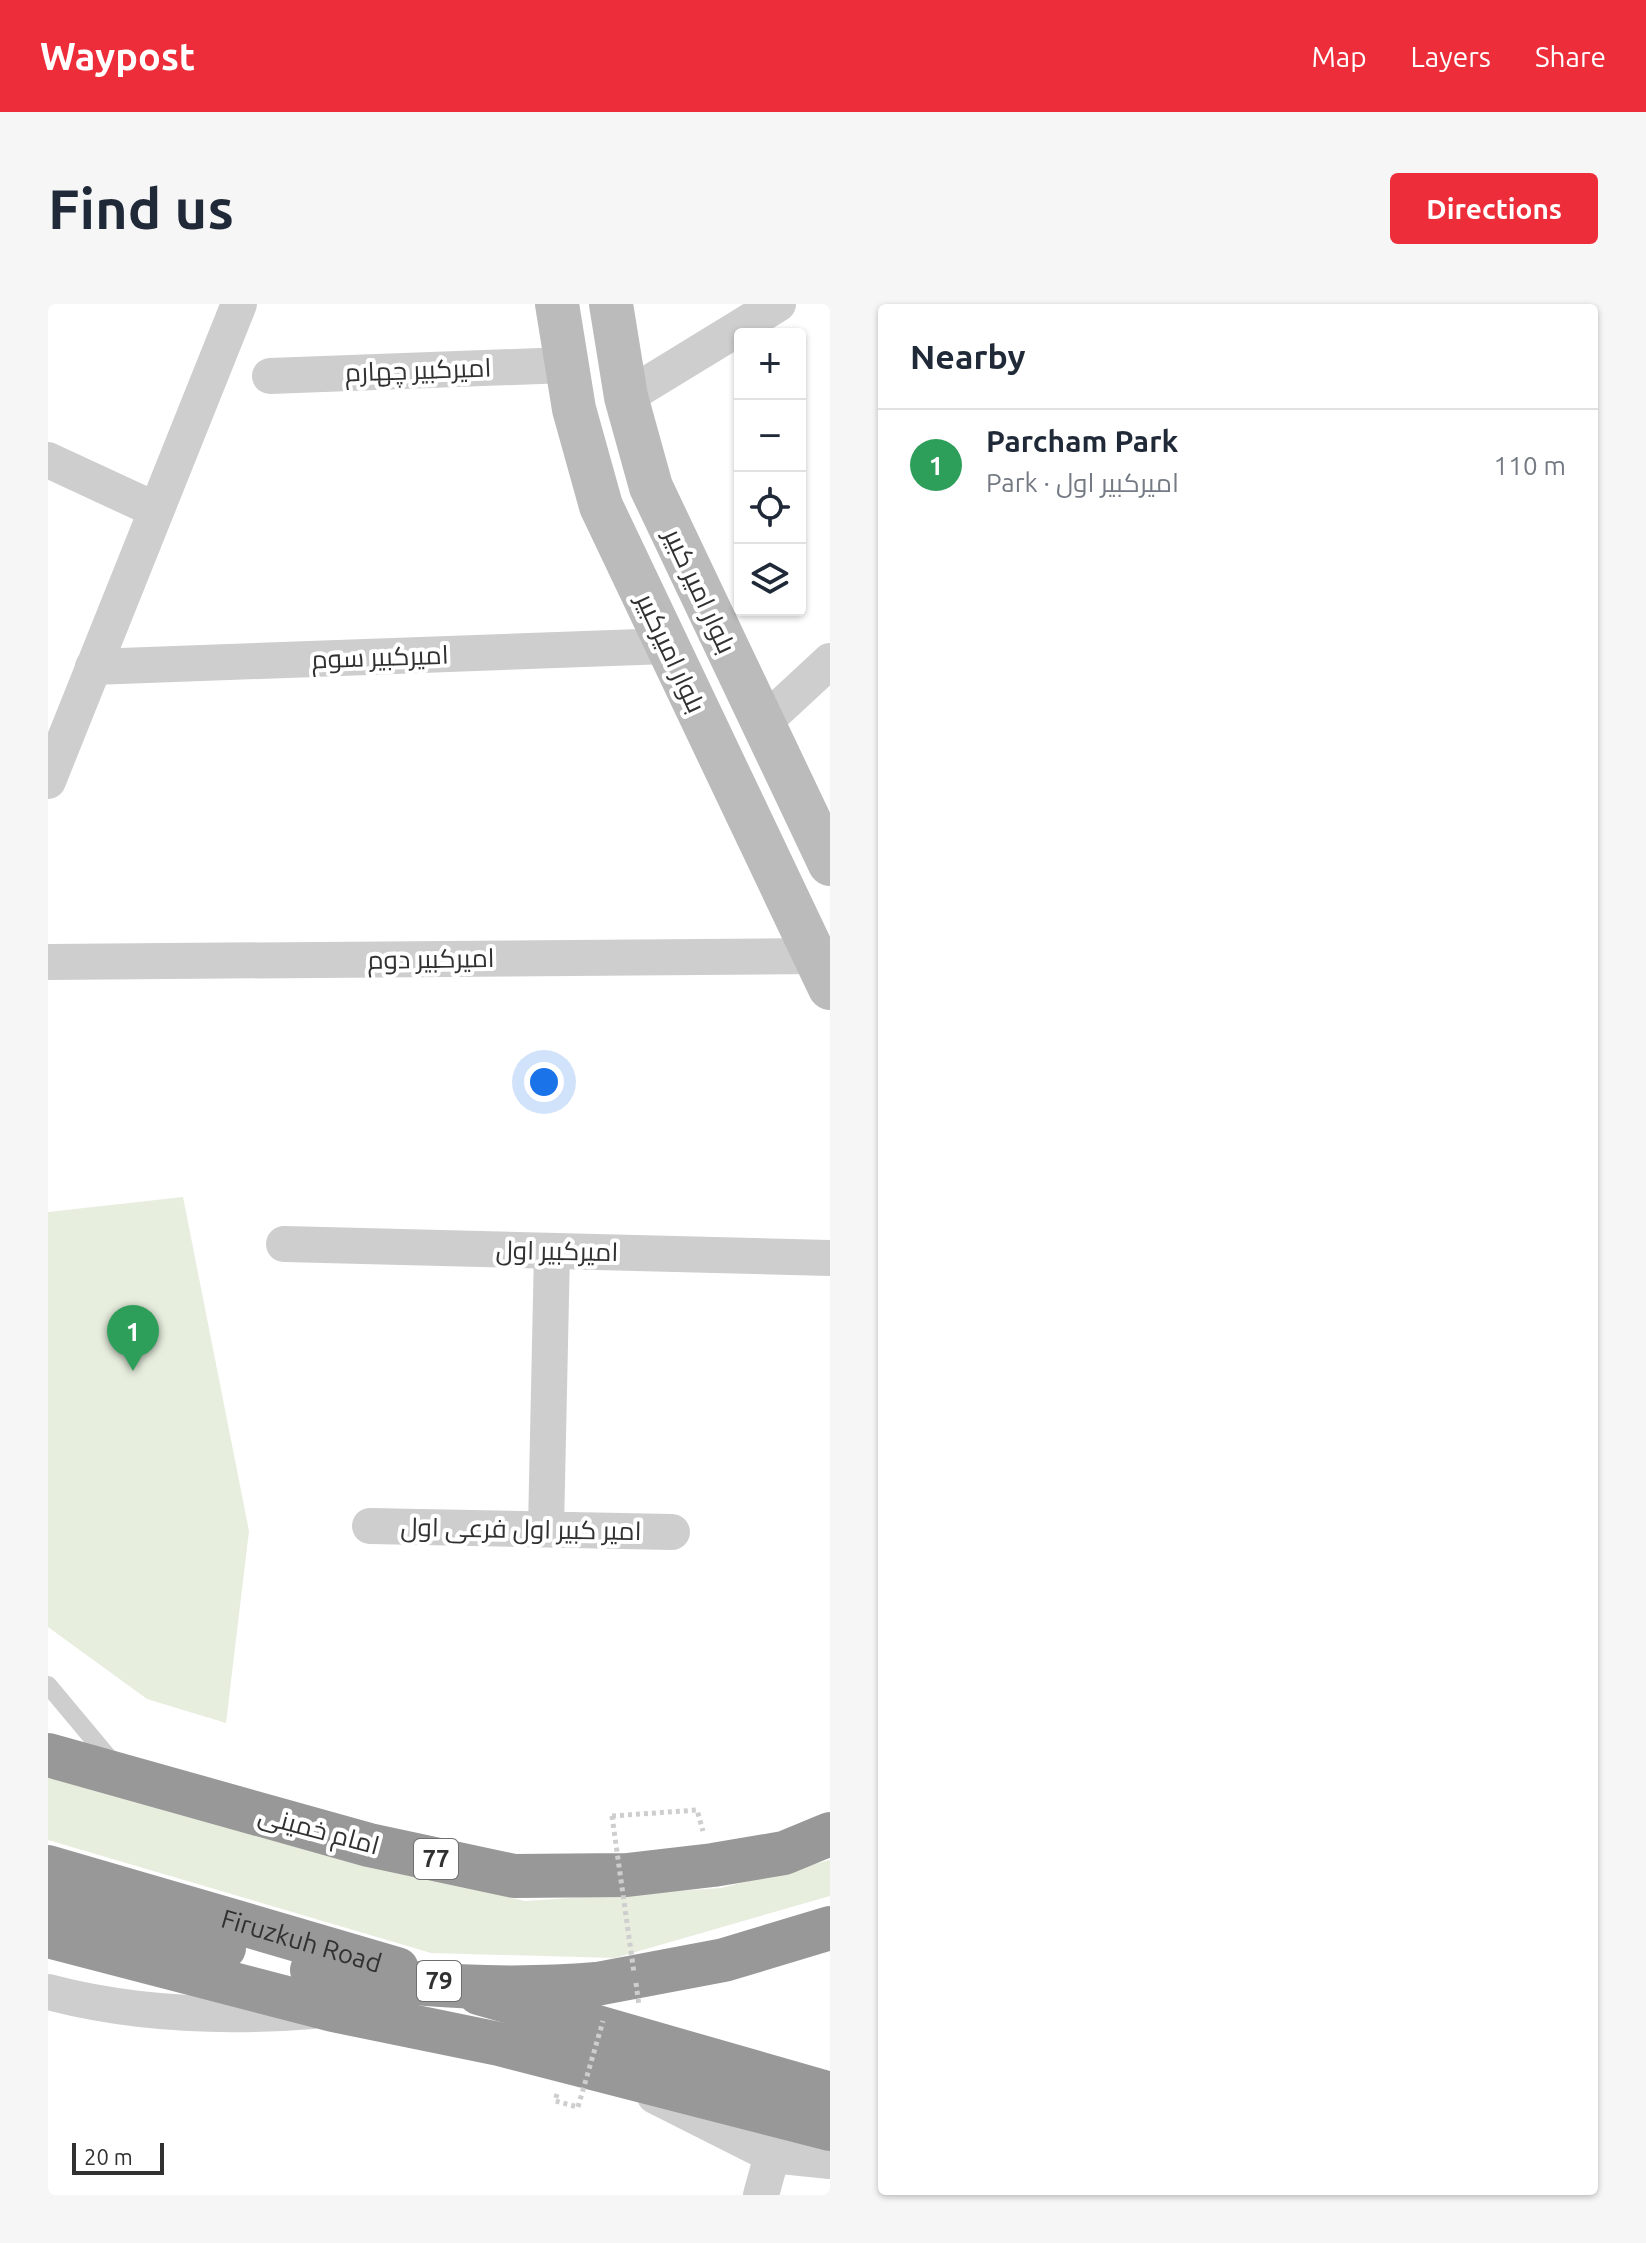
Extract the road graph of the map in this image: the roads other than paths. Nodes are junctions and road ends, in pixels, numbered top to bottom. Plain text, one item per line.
1 (239, 304) edge
2 (557, 304) edge
3 (611, 304) edge
4 (778, 304) edge
5 (567, 365) junction
6 (270, 376) dead end
7 (626, 397) junction
8 (48, 460) edge
9 (651, 487) junction
10 (601, 506) junction
11 (156, 510) junction
12 (668, 646) junction
13 (830, 661) edge
14 (93, 667) junction
15 (763, 723) junction
16 (49, 774) edge
17 (830, 864) edge
18 (48, 962) edge
19 (822, 972) edge
20 (284, 1244) dead end
21 (552, 1251) junction
22 (830, 1258) edge
23 (370, 1526) dead end
24 (546, 1529) junction
25 (672, 1532) dead end
26 (48, 1685) edge
27 (48, 1755) edge
28 (126, 1778) junction
29 (830, 1834) edge
30 (48, 1867) edge
31 (48, 1902) edge
32 (830, 1928) edge
33 (48, 1936) edge
34 (48, 1992) edge
35 (333, 2010) junction
36 (604, 2070) junction
37 (830, 2094) edge
38 (830, 2129) edge
39 (772, 2155) junction
40 (830, 2161) edge
41 (761, 2195) edge

1 - 11 street
2 - 5 street, بلوار امیرکبیر
3 - 7 street, بلوار امیر کبیر
4 - 7 street
5 - 6 street, امیرکبیر چهارم
5 - 10 street, بلوار امیرکبیر
7 - 9 street, بلوار امیر کبیر
8 - 11 street
9 - 10 street
9 - 15 street, بلوار امیر کبیر
10 - 12 street, بلوار امیرکبیر
11 - 14 street
12 - 14 street, امیرکبیر سوم
12 - 19 street, بلوار امیرکبیر
13 - 15 street
14 - 16 street
15 - 17 street, بلوار امیر کبیر
18 - 19 street, امیرکبیر دوم
20 - 21 street, امیرکبیر اول
21 - 22 street, امیرکبیر اول
21 - 24 street
23 - 24 street, امیر کبیر اول فرعی اول
24 - 25 street, امیر کبیر اول فرعی اول
26 - 28 lane
27 - 28 highway, امام خمینی / 77
28 - 29 highway, امام خمینی / 77
30 - 37 highway, Firuzkuh Road / 79
31 - 32 highway, bridge
33 - 35 highway, Firuzkuh Road / 79
34 - 35 street
35 - 36 highway, Firuzkuh Road / 79
36 - 38 highway, Firuzkuh Road / 79
36 - 39 street
39 - 40 street
39 - 41 street

